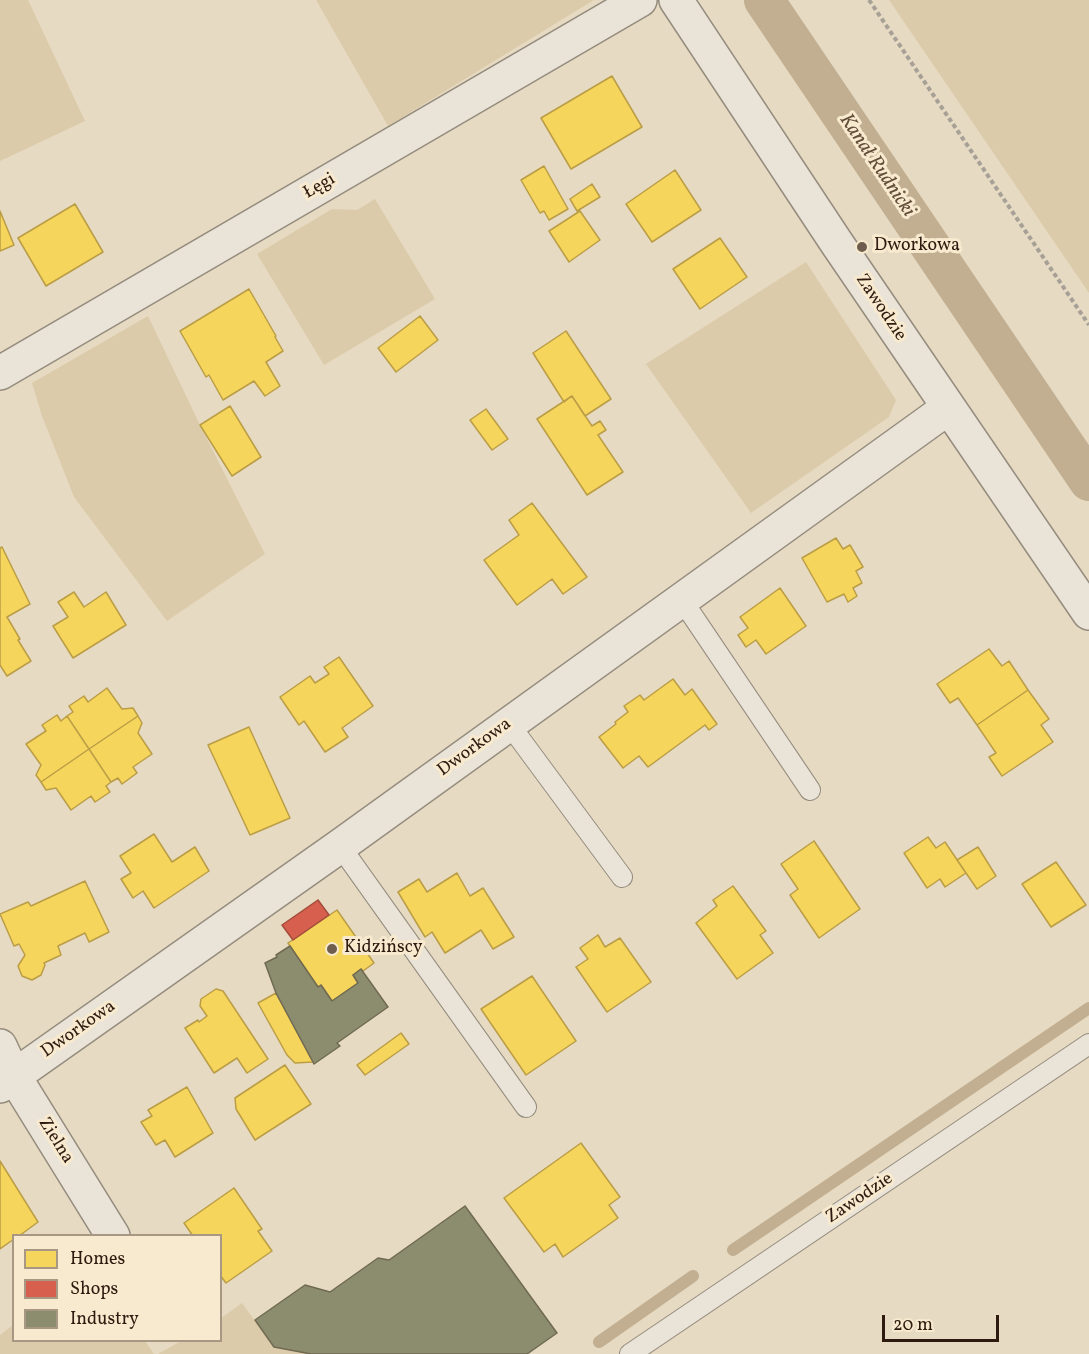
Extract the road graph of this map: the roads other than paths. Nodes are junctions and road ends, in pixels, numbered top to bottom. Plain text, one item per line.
1 (640, 0) edge
2 (676, 0) edge
3 (0, 374) edge
4 (948, 408) junction
5 (682, 600) junction
6 (1089, 613) edge
7 (509, 724) junction
8 (810, 790) dead end
9 (340, 846) junction
10 (622, 877) dead end
11 (1089, 1044) edge
12 (0, 1046) edge
13 (7, 1081) edge
14 (526, 1107) dead end
15 (112, 1234) edge
16 (630, 1354) edge

1 - 3 street, Łęgi
2 - 4 street, Zawodzie
4 - 5 street, Dworkowa
4 - 6 street, Zawodzie
5 - 7 street, Dworkowa
5 - 8 lane
7 - 9 street, Dworkowa
7 - 10 lane
9 - 13 street, Dworkowa
9 - 14 lane
11 - 16 lane, Zawodzie
12 - 13 street, Zielna
13 - 15 street, Zielna

